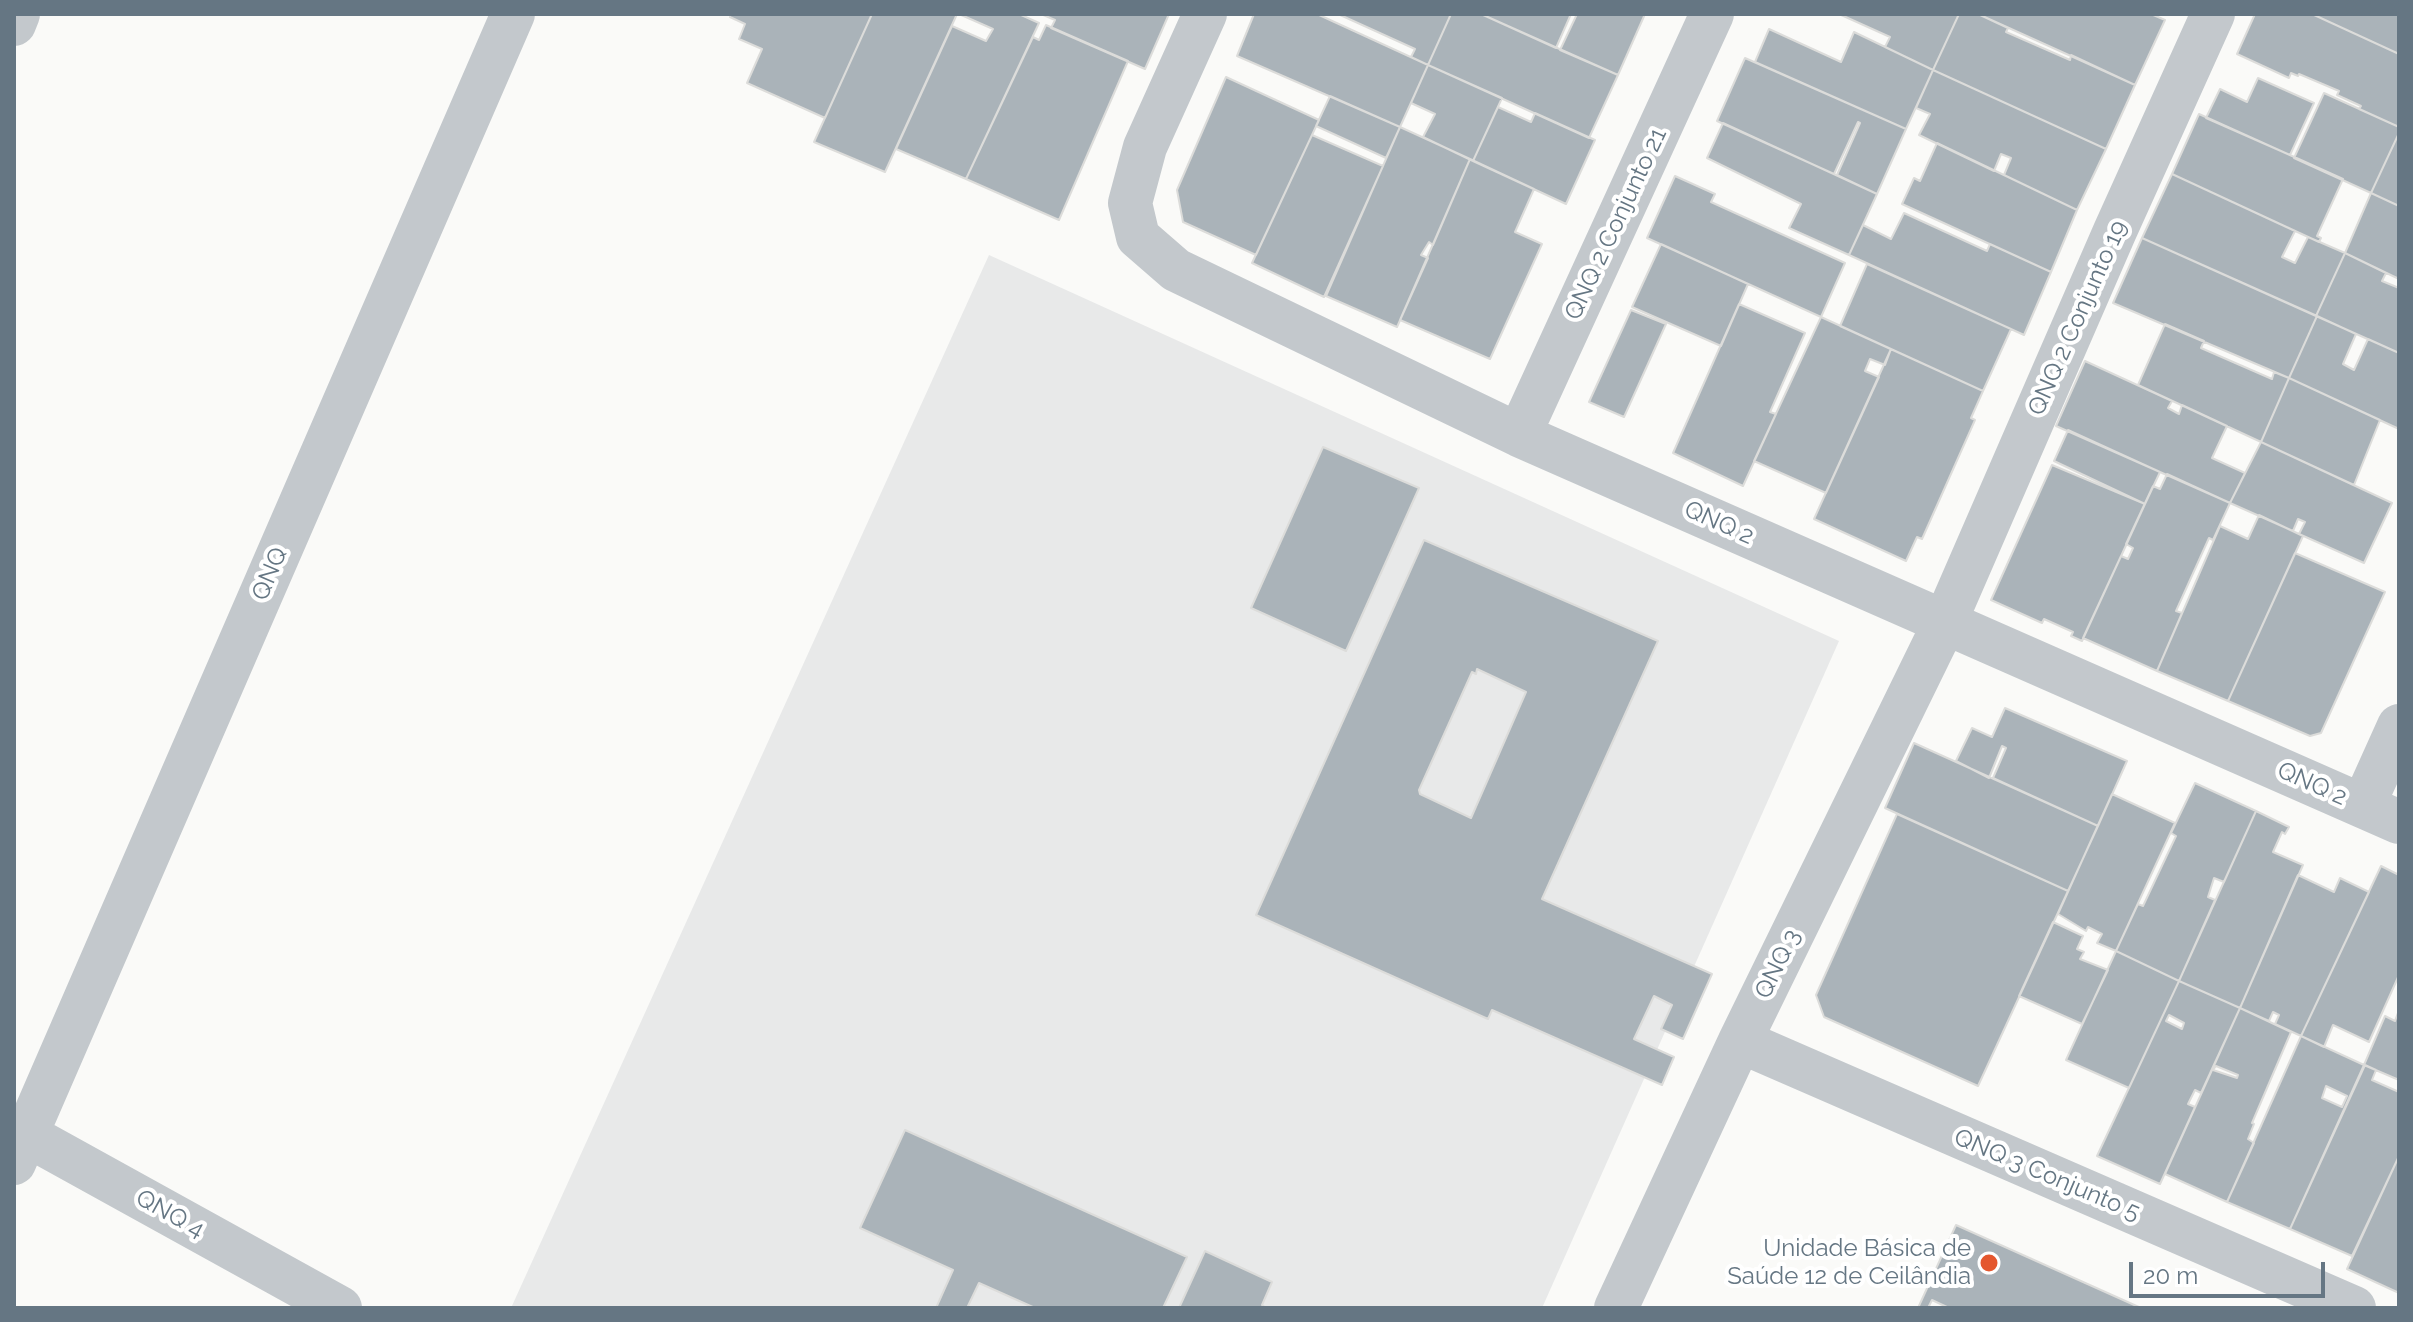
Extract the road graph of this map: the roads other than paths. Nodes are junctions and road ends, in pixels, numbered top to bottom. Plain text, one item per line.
1 (18, 14) edge
2 (513, 14) edge
3 (1205, 14) edge
4 (1712, 14) edge
5 (2213, 14) edge
6 (14, 24) edge
7 (1519, 435) junction
8 (1945, 622) junction
9 (2399, 726) edge
10 (2381, 814) edge
11 (1740, 1041) junction
12 (20, 1149) edge
13 (340, 1308) edge
14 (1616, 1308) edge
15 (2354, 1308) edge

1 - 6 street
2 - 12 street, QNQ
3 - 7 street, QNQ 2
4 - 7 street, QNQ 2 Conjunto 21
5 - 8 street, QNQ 2 Conjunto 19
7 - 8 street, QNQ 2
8 - 10 street, QNQ 2
8 - 11 street, QNQ 3
9 - 10 street
11 - 14 street, QNQ 3
11 - 15 street, QNQ 3 Conjunto 5
12 - 13 street, QNQ 4

